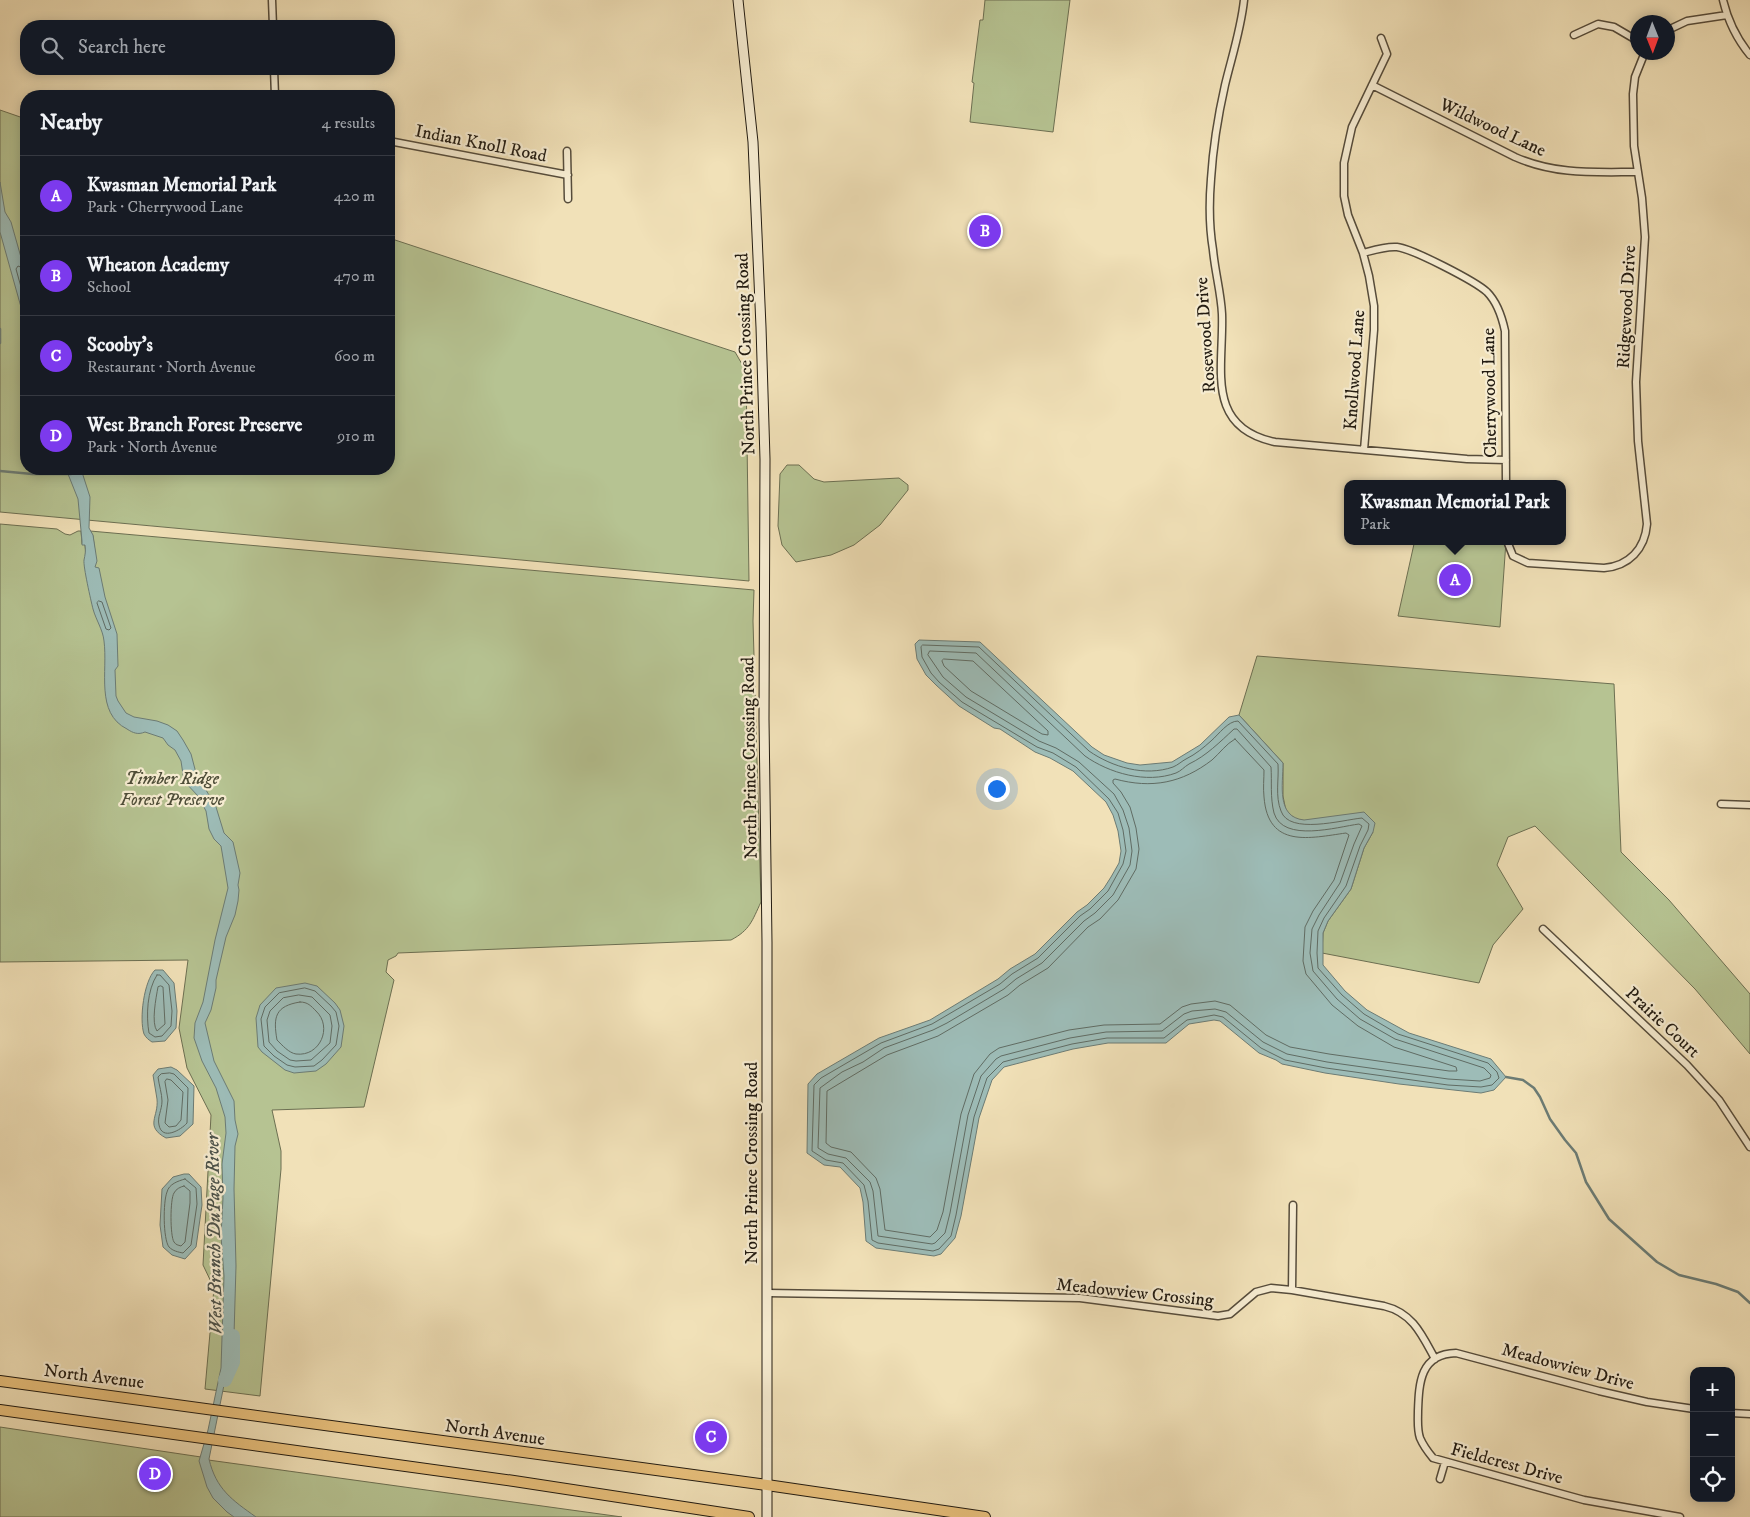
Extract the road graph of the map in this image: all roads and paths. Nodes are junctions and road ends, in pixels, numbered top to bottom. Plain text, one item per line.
1 (272, 0) edge
2 (738, 0) edge
3 (1244, 0) edge
4 (1723, 0) edge
5 (1727, 15) junction
6 (273, 20) edge
7 (1675, 27) edge
8 (1574, 35) dead end
9 (1630, 36) edge
10 (1381, 38) dead end
11 (1750, 55) edge
12 (1641, 60) edge
13 (274, 75) edge
14 (1372, 85) junction
15 (275, 90) edge
16 (395, 142) edge
17 (567, 151) dead end
18 (1638, 172) junction
19 (568, 175) junction
20 (568, 198) dead end
21 (1363, 253) junction
22 (1364, 450) junction
23 (1506, 460) junction
24 (1506, 480) edge
25 (1509, 545) edge
26 (1721, 804) dead end
27 (1750, 805) edge
28 (1542, 929) dead end
29 (1750, 1147) edge
30 (1293, 1205) dead end
31 (1292, 1290) junction
32 (767, 1293) junction
33 (1436, 1359) junction
34 (0, 1381) edge
35 (1690, 1408) edge
36 (0, 1410) edge
37 (1735, 1413) edge
38 (1750, 1414) edge
39 (1445, 1462) junction
40 (1440, 1479) dead end
41 (767, 1485) junction
42 (749, 1517) edge
43 (767, 1517) edge
44 (986, 1517) edge
45 (1680, 1517) edge

1 - 6 street
2 - 32 street, North Prince Crossing Road
3 - 22 street, Rosewood Drive
4 - 5 street
5 - 7 street
5 - 11 street
8 - 9 street
10 - 14 street, Knollwood Lane
12 - 18 street, Ridgewood Drive
13 - 15 street
14 - 18 street, Wildwood Lane
14 - 21 street, Knollwood Lane
16 - 19 street, Indian Knoll Road
17 - 19 street
18 - 25 street, Ridgewood Drive
19 - 20 street
21 - 22 street, Knollwood Lane
21 - 23 street, Cherrywood Lane
22 - 23 street, Rosewood Drive
23 - 24 street, Cherrywood Lane
26 - 27 street
28 - 29 street, Prairie Court
30 - 31 street
31 - 32 street, Meadowview Crossing
31 - 33 street, Meadowview Crossing
32 - 41 street, North Prince Crossing Road
33 - 35 street, Meadowview Drive
33 - 39 street, Fieldcrest Drive
34 - 41 main road, North Avenue
36 - 42 main road
37 - 38 street
39 - 40 street
39 - 45 street, Fieldcrest Drive
41 - 43 street, North Prince Crossing Road
41 - 44 main road, North Avenue

